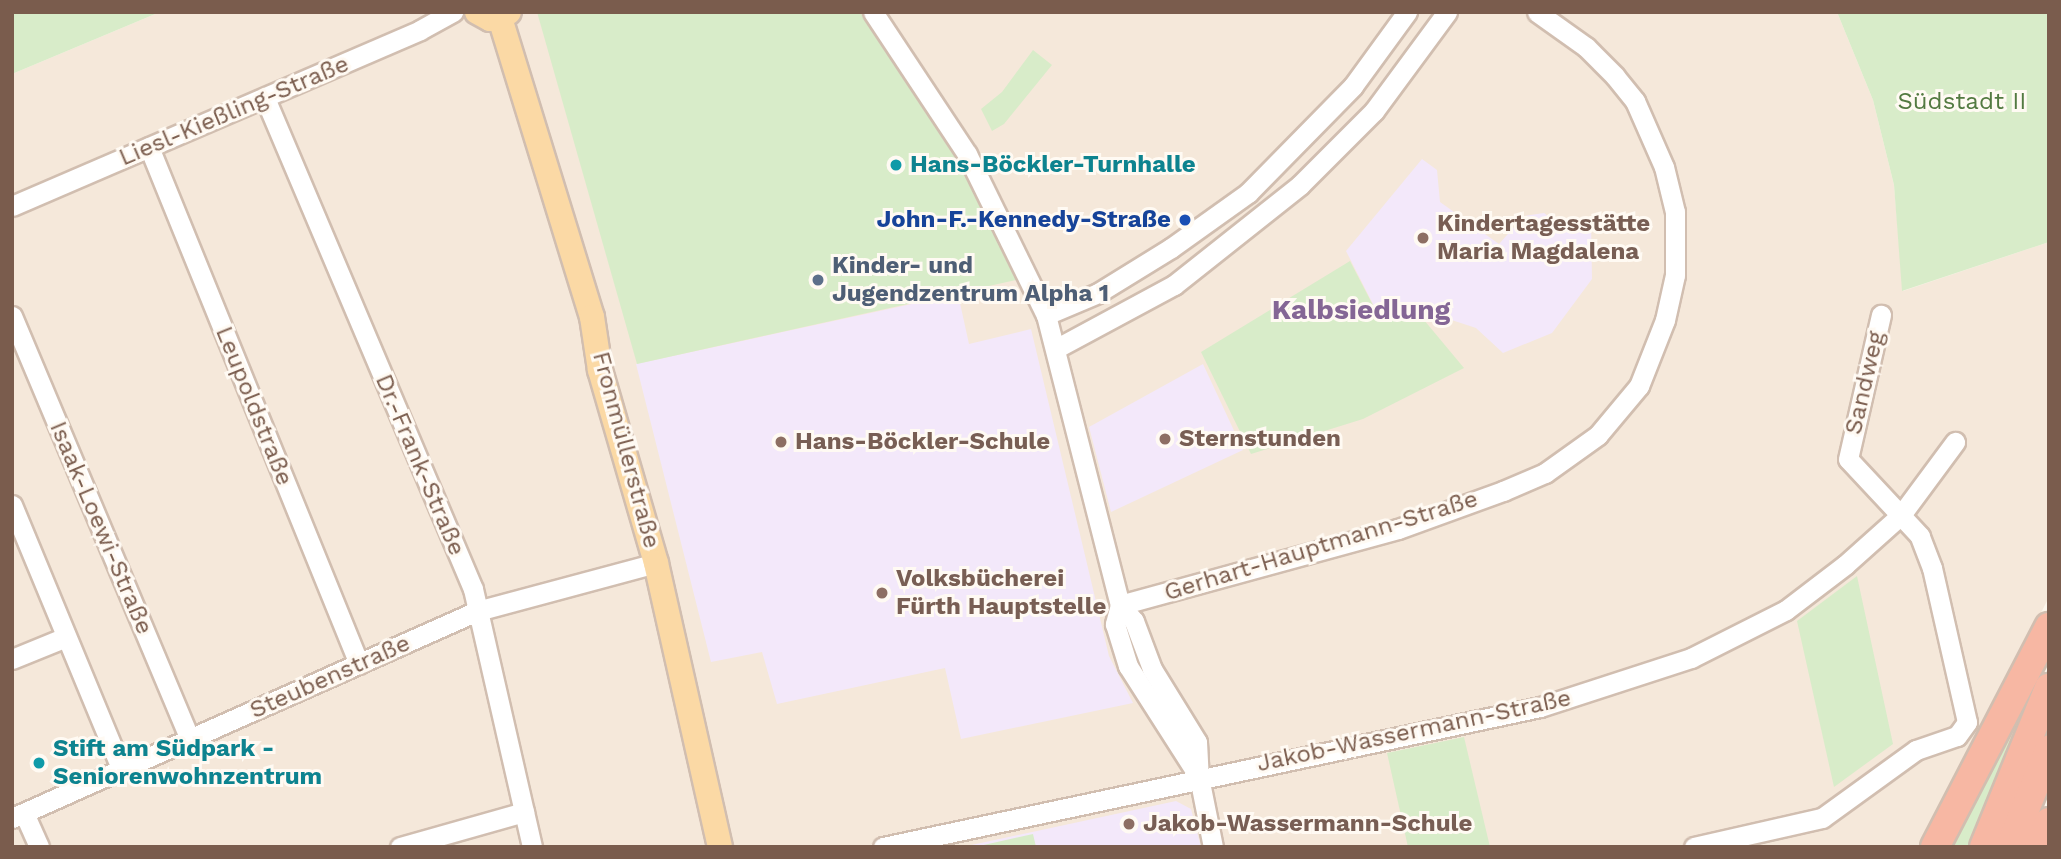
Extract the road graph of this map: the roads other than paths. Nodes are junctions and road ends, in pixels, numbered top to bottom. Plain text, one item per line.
1 (453, 12) edge
2 (873, 12) edge
3 (1407, 12) edge
4 (1447, 12) edge
5 (1537, 12) edge
6 (495, 14) edge
7 (265, 98) junction
8 (149, 148) junction
9 (12, 206) edge
10 (1046, 314) junction
11 (1881, 315) dead end
12 (12, 316) edge
13 (1057, 348) junction
14 (1955, 442) dead end
15 (12, 505) edge
16 (1901, 515) junction
17 (656, 563) junction
18 (1120, 605) junction
19 (477, 611) junction
20 (2049, 627) edge
21 (66, 637) junction
22 (12, 659) edge
23 (359, 664) junction
24 (2049, 688) edge
25 (190, 740) junction
26 (2049, 750) edge
27 (121, 770) junction
28 (1199, 777) junction
29 (524, 812) junction
30 (18, 815) edge
31 (2049, 822) edge
32 (39, 847) edge
33 (400, 847) edge
34 (532, 847) edge
35 (720, 847) edge
36 (883, 847) edge
37 (1213, 847) edge
38 (1693, 847) edge
39 (1935, 847) edge
40 (1984, 847) edge
41 (2010, 847) edge
42 (2039, 847) edge

1 - 7 street, Liesl-Kießling-Straße
2 - 10 street
3 - 10 street
4 - 13 street
5 - 18 street, Gerhart-Hauptmann-Straße
6 - 17 main road, Fronmüllerstraße
7 - 8 street, Liesl-Kießling-Straße
7 - 19 street, Dr.-Frank-Straße
8 - 9 street, Liesl-Kießling-Straße
8 - 23 street, Leupoldstraße
10 - 13 street
11 - 16 street, Sandweg
12 - 25 street, Isaak-Loewi-Straße
13 - 18 street
14 - 16 street, Jakob-Wassermann-Straße
15 - 21 street
16 - 28 street, Jakob-Wassermann-Straße
16 - 38 street
17 - 19 street, Steubenstraße
17 - 35 main road, Fronmüllerstraße
18 - 28 street
19 - 23 street, Steubenstraße
19 - 29 street, Dr.-Frank-Straße
20 - 39 highway
21 - 22 street
21 - 27 street
23 - 25 street, Steubenstraße
24 - 40 highway
25 - 27 street, Steubenstraße
26 - 41 highway
27 - 30 street, Steubenstraße
28 - 36 street, Jakob-Wassermann-Straße
28 - 37 street
29 - 33 street
29 - 34 street, Dr.-Frank-Straße
30 - 32 street
31 - 42 highway

